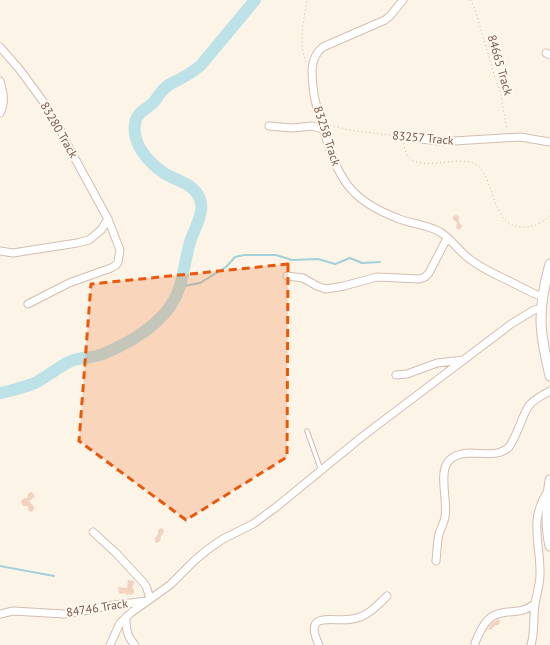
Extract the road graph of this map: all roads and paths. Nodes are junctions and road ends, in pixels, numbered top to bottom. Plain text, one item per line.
1 (307, 0) edge
2 (403, 0) edge
3 (470, 0) edge
4 (0, 47) edge
5 (306, 61) dead end
6 (0, 81) edge
7 (0, 113) edge
8 (269, 126) dead end
9 (322, 126) junction
10 (404, 137) junction
11 (508, 137) junction
12 (550, 142) edge
13 (550, 215) edge
14 (108, 219) junction
15 (447, 238) junction
16 (0, 251) edge
17 (550, 264) edge
18 (287, 276) dead end
19 (543, 298) junction
20 (28, 304) dead end
21 (542, 308) junction
22 (464, 360) junction
23 (396, 375) dead end
24 (550, 376) edge
25 (550, 391) edge
26 (307, 431) dead end
27 (321, 470) junction
28 (550, 480) edge
29 (549, 491) junction
30 (94, 532) dead end
31 (550, 546) edge
32 (436, 561) dead end
33 (387, 596) dead end
34 (149, 600) junction
35 (535, 604) junction
36 (0, 614) edge
37 (126, 617) junction
38 (475, 643) dead end
39 (110, 645) edge
40 (136, 645) edge
41 (319, 645) edge
42 (531, 645) edge

1 - 5 path
2 - 9 street, 83258 Track
3 - 11 path, 84665 Track
4 - 14 street, 83280 Track
6 - 7 street
8 - 9 street
9 - 10 path, 83257 Track
9 - 15 street, 83258 Track
10 - 11 street, 83257 Track
10 - 13 path
11 - 12 street, 83257 Track
14 - 16 street
14 - 20 street, 83280 Track
15 - 18 street
15 - 19 street, 83258 Track
17 - 19 street
19 - 21 street
21 - 22 street
21 - 24 street
22 - 23 street
22 - 27 street
25 - 32 street
26 - 27 lane
27 - 34 street
28 - 29 street
29 - 31 street
29 - 35 street
30 - 34 street
33 - 41 street
34 - 36 street, 84746 Track
34 - 37 street
35 - 38 street
35 - 42 street
37 - 39 street
37 - 40 street

